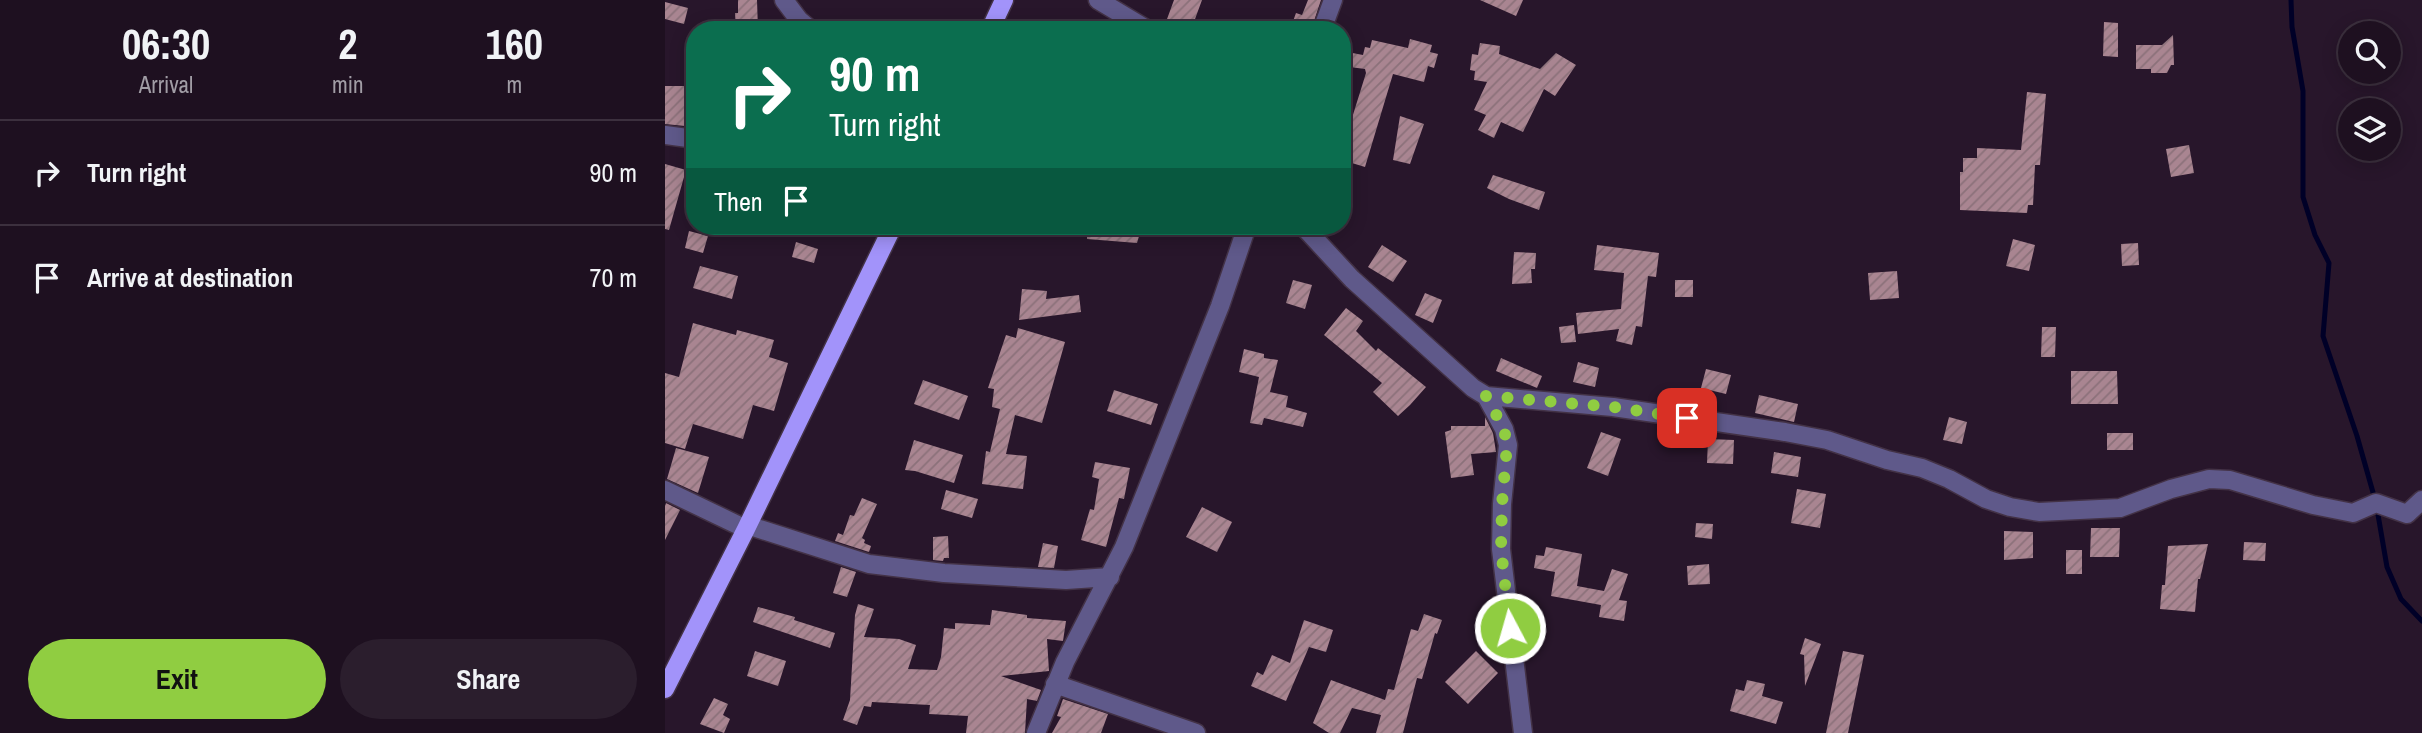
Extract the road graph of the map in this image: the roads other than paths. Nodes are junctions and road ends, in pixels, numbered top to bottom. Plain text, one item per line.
1 (784, 0) edge
2 (1004, 0) edge
3 (1098, 0) edge
4 (1333, 0) edge
5 (800, 21) edge
6 (994, 21) edge
7 (1133, 21) edge
8 (1325, 21) edge
9 (665, 135) edge
10 (686, 138) edge
11 (889, 235) edge
12 (1244, 235) edge
13 (1311, 235) edge
14 (1486, 396) junction
15 (665, 490) edge
16 (2422, 499) edge
17 (747, 527) junction
18 (1110, 577) junction
19 (1055, 684) junction
20 (665, 689) edge
21 (1036, 733) edge
22 (1196, 733) edge
23 (1523, 733) edge

1 - 5 street
2 - 6 main road
3 - 7 street
4 - 8 street
9 - 10 street
11 - 17 main road
12 - 18 street
13 - 14 street
14 - 16 street
14 - 23 street
15 - 17 street
17 - 18 street
17 - 20 main road
18 - 19 street
19 - 21 street
19 - 22 street

